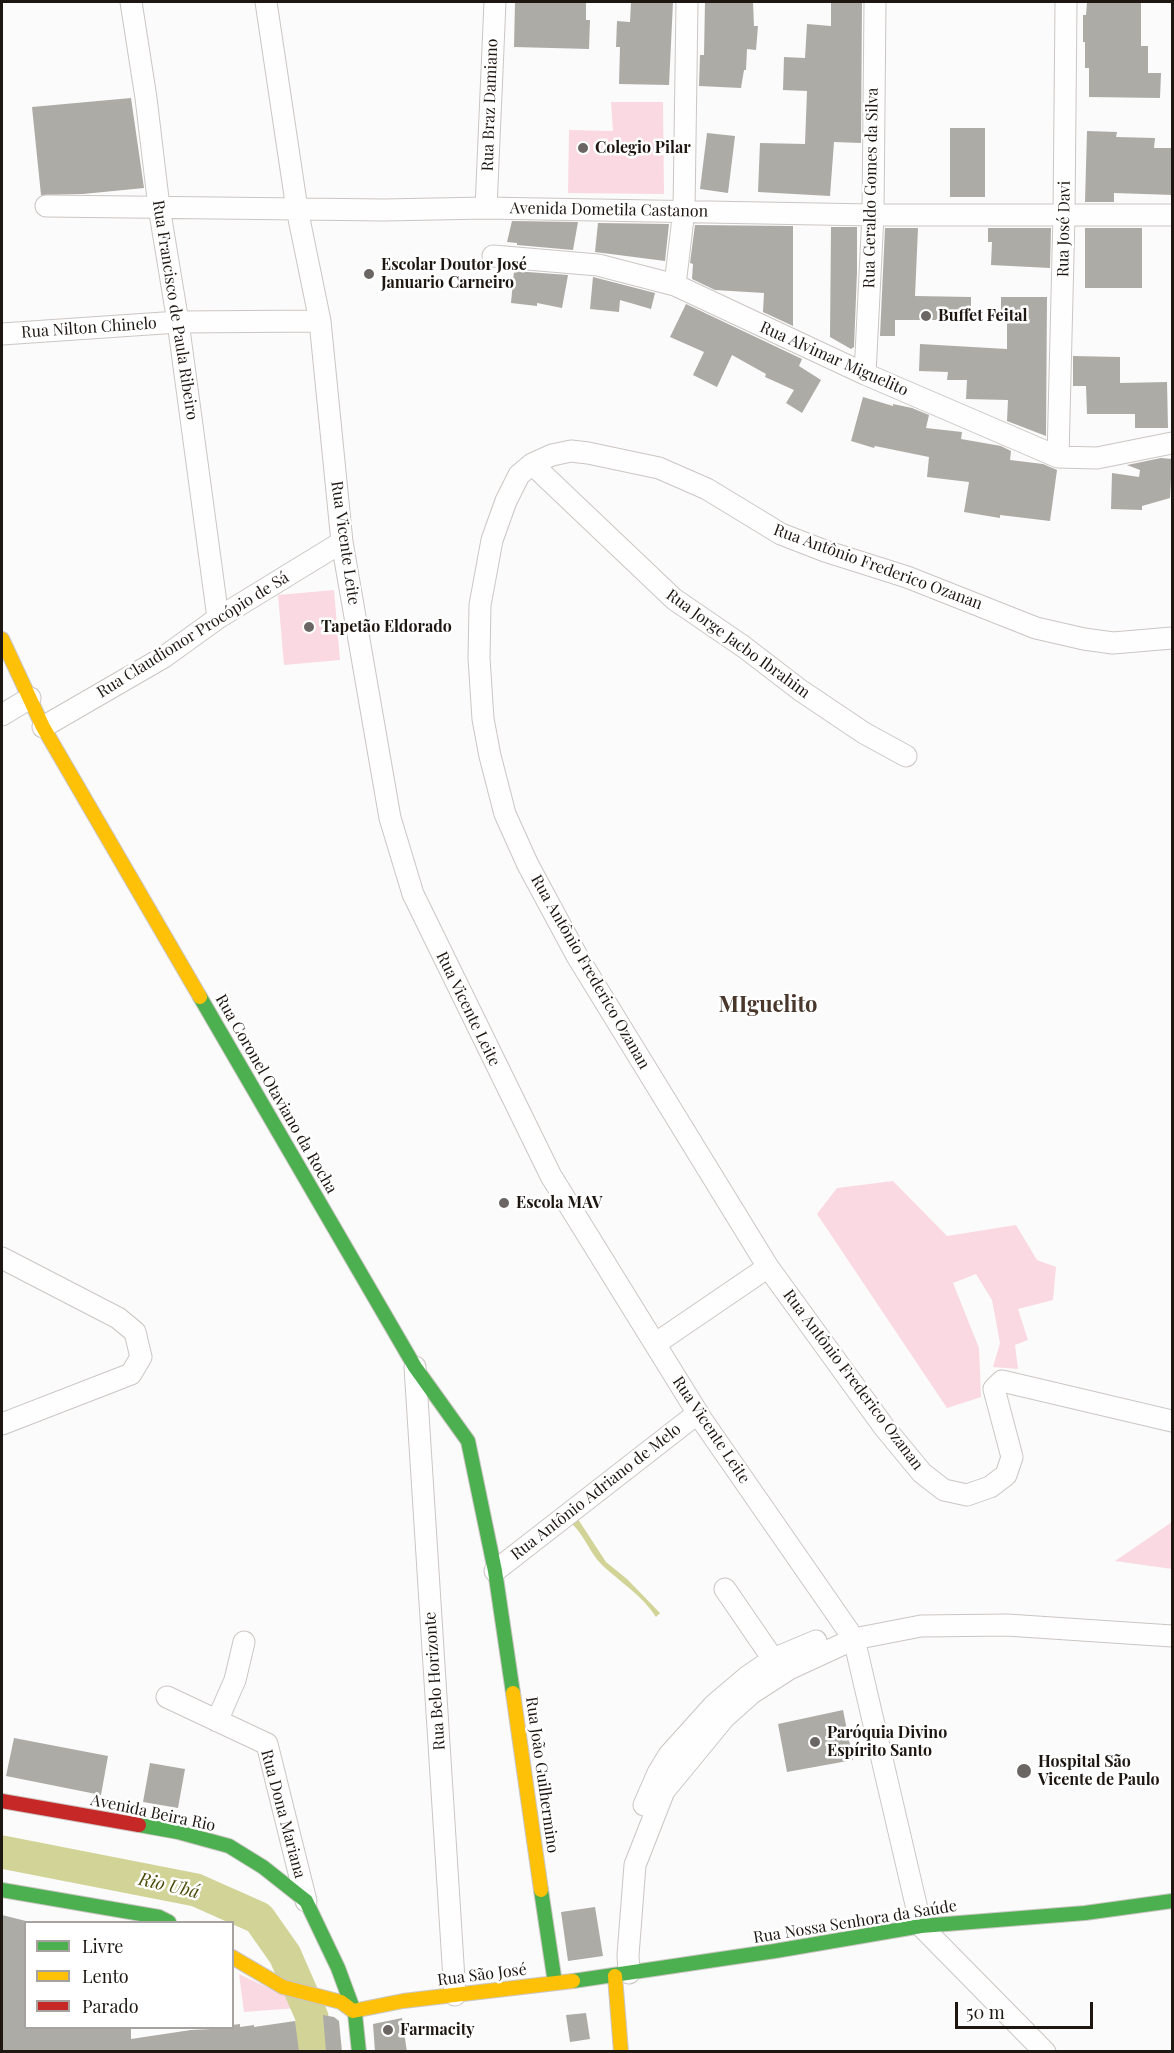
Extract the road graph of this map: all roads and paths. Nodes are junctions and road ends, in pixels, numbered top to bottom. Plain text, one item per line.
1 (132, 2) edge
2 (266, 2) edge
3 (495, 2) edge
4 (687, 2) edge
5 (875, 2) edge
6 (1066, 2) edge
7 (46, 206) dead end
8 (159, 207) junction
9 (486, 208) junction
10 (297, 209) junction
11 (684, 210) junction
12 (873, 214) junction
13 (1065, 215) junction
14 (1173, 215) edge
15 (493, 256) dead end
16 (675, 285) junction
17 (320, 321) junction
18 (178, 322) junction
19 (2, 334) edge
20 (865, 374) junction
21 (1173, 443) edge
22 (1058, 457) junction
23 (532, 464) junction
24 (342, 542) junction
25 (218, 618) junction
26 (1173, 638) edge
27 (2, 639) edge
28 (30, 698) junction
29 (2, 715) edge
30 (44, 727) junction
31 (906, 756) dead end
32 (2, 1258) edge
33 (768, 1268) junction
34 (655, 1344) junction
35 (415, 1367) junction
36 (698, 1413) junction
37 (1173, 1420) edge
38 (2, 1424) edge
39 (495, 1572) junction
40 (725, 1589) dead end
41 (851, 1633) junction
42 (1173, 1636) edge
43 (244, 1642) dead end
44 (773, 1659) junction
45 (166, 1697) dead end
46 (217, 1720) junction
47 (2, 1801) edge
48 (2, 1890) edge
49 (306, 1901) junction
50 (1173, 1901) edge
51 (166, 1921) edge
52 (921, 1926) junction
53 (630, 1935) junction
54 (234, 1958) edge
55 (338, 1968) junction
56 (324, 1972) dead end
57 (622, 1974) junction
58 (301, 1977) dead end
59 (278, 1983) junction
60 (555, 1983) junction
61 (455, 1995) junction
62 (353, 2011) junction
63 (359, 2052) edge
64 (621, 2052) edge
65 (1045, 2052) edge

1 - 8 street, Rua Francisco de Paula Ribeiro
2 - 10 street, Rua Vicente Leite
3 - 9 street, Rua Braz Damiano
4 - 11 street
5 - 12 street, Rua Geraldo Gomes da Silva
6 - 13 street, Rua José Davi
7 - 8 street, Avenida Dometila Castanon
8 - 10 street, Avenida Dometila Castanon
8 - 18 street, Rua Francisco de Paula Ribeiro
9 - 10 street, Avenida Dometila Castanon
9 - 11 street, Avenida Dometila Castanon
10 - 17 street, Rua Vicente Leite
11 - 12 street, Avenida Dometila Castanon
11 - 16 street
12 - 13 street, Avenida Dometila Castanon
12 - 20 street, Rua Geraldo Gomes da Silva
13 - 14 street, Avenida Dometila Castanon
13 - 22 street, Rua José Davi
15 - 16 street, Rua Alvimar Miguelito
16 - 20 street, Rua Alvimar Miguelito
17 - 18 street, Rua Nilton Chinelo
17 - 24 street, Rua Vicente Leite
18 - 19 street, Rua Nilton Chinelo
18 - 25 street, Rua Francisco de Paula Ribeiro
20 - 22 street, Rua Alvimar Miguelito
21 - 22 street, Rua Alvimar Miguelito
23 - 26 street, Rua Antônio Frederico Ozanan
23 - 31 street, Rua Jorge Jacbo Ibrahim
23 - 33 street, Rua Antônio Frederico Ozanan
24 - 25 street, Rua Claudionor Procópio de Sá
24 - 34 street, Rua Vicente Leite
25 - 30 street, Rua Claudionor Procópio de Sá
27 - 28 street, Rua Coronel Otaviano da Rocha
28 - 29 street
28 - 30 street, Rua Coronel Otaviano da Rocha
30 - 35 street, Rua Coronel Otaviano da Rocha
32 - 38 street
33 - 34 street
33 - 37 street, Rua Antônio Frederico Ozanan
34 - 36 street, Rua Vicente Leite
35 - 39 street, Rua Coronel Otaviano da Rocha
35 - 61 street, Rua Belo Horizonte
36 - 39 street, Rua Antônio Adriano de Melo
36 - 41 street, Rua Vicente Leite
39 - 60 street, Rua João Guilhermino
40 - 44 street
41 - 42 street
41 - 44 street
41 - 52 street, Rua Vicente Leite
41 - 53 street
43 - 46 street
44 - 53 street
45 - 46 street, Rua Dona Mariana
46 - 49 street, Rua Dona Mariana
47 - 49 street, Avenida Beira Rio
48 - 51 street
49 - 55 street, Avenida Beira Rio
50 - 52 street, Rua Nossa Senhora da Saúde
52 - 57 street, Rua Nossa Senhora da Saúde
52 - 65 street
53 - 57 street
54 - 59 street
55 - 56 street
55 - 62 street, Avenida Beira Rio
57 - 60 street, Rua São José
57 - 64 street
58 - 59 street
59 - 62 street
60 - 61 street, Rua São José
61 - 62 street, Rua São José
62 - 63 street, Avenida Beira Rio

